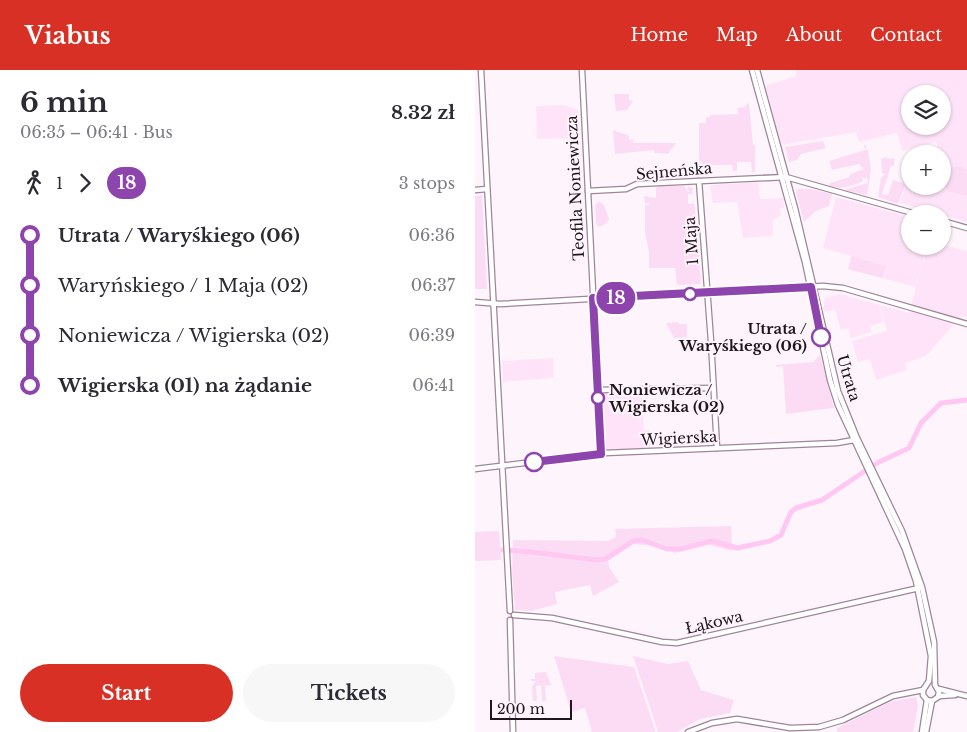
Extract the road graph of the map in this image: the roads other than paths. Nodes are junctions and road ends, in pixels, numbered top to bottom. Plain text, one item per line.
1 (481, 70) edge
2 (582, 70) edge
3 (753, 70) edge
4 (757, 70) edge
5 (777, 153) junction
6 (784, 178) junction
7 (699, 181) junction
8 (795, 182) junction
9 (803, 182) junction
10 (487, 189) junction
11 (790, 189) junction
12 (475, 190) edge
13 (588, 191) junction
14 (901, 210) edge
15 (951, 223) edge
16 (967, 228) edge
17 (813, 287) junction
18 (707, 293) junction
19 (593, 298) junction
20 (475, 302) edge
21 (493, 303) junction
22 (967, 324) edge
23 (713, 388) junction
24 (598, 390) junction
25 (855, 440) junction
26 (717, 448) junction
27 (601, 454) junction
28 (502, 467) junction
29 (475, 469) edge
30 (920, 587) junction
31 (510, 611) junction
32 (514, 615) junction
33 (510, 620) junction
34 (510, 642) junction
35 (929, 684) junction
36 (935, 685) junction
37 (939, 689) junction
38 (923, 692) junction
39 (939, 696) junction
40 (967, 696) edge
41 (930, 700) junction
42 (515, 732) edge
43 (688, 732) edge
44 (922, 732) edge
45 (926, 732) edge

1 - 10 street
2 - 13 street, Teofila Noniewicza
3 - 5 street, Utrata
4 - 5 street, Utrata
5 - 6 street, Utrata
6 - 7 street, Sejneńska
6 - 8 street, Sejneńska
6 - 9 street, Sejneńska
6 - 11 street, Utrata
6 - 17 street, Utrata
7 - 13 street, Sejneńska
7 - 18 street, 1 Maja
8 - 9 street, Sejneńska
8 - 11 street
9 - 14 street, Sejneńska
10 - 12 street
10 - 21 street
11 - 17 street, Utrata
13 - 19 street, Teofila Noniewicza
15 - 16 street
17 - 18 street
17 - 22 street
17 - 25 street, Utrata
18 - 19 street
18 - 23 street, 1 Maja
19 - 21 street
19 - 24 street, Teofila Noniewicza
20 - 21 street
21 - 28 street
23 - 24 street
23 - 26 street, 1 Maja
24 - 27 street, Teofila Noniewicza
25 - 26 street, Wigierska
25 - 30 street, Utrata
26 - 27 street, Wigierska
27 - 28 street, Wigierska
28 - 29 street, Wigierska
28 - 31 street
30 - 32 street, Łąkowa
30 - 35 street, Utrata
30 - 36 street, Utrata
31 - 32 street
31 - 33 street
32 - 33 street
33 - 34 street
34 - 42 street
34 - 42 street
35 - 36 street
35 - 38 street
36 - 37 street
37 - 39 street
37 - 40 street
38 - 41 street
38 - 43 street
39 - 40 street
39 - 41 street
41 - 44 street
41 - 45 street

